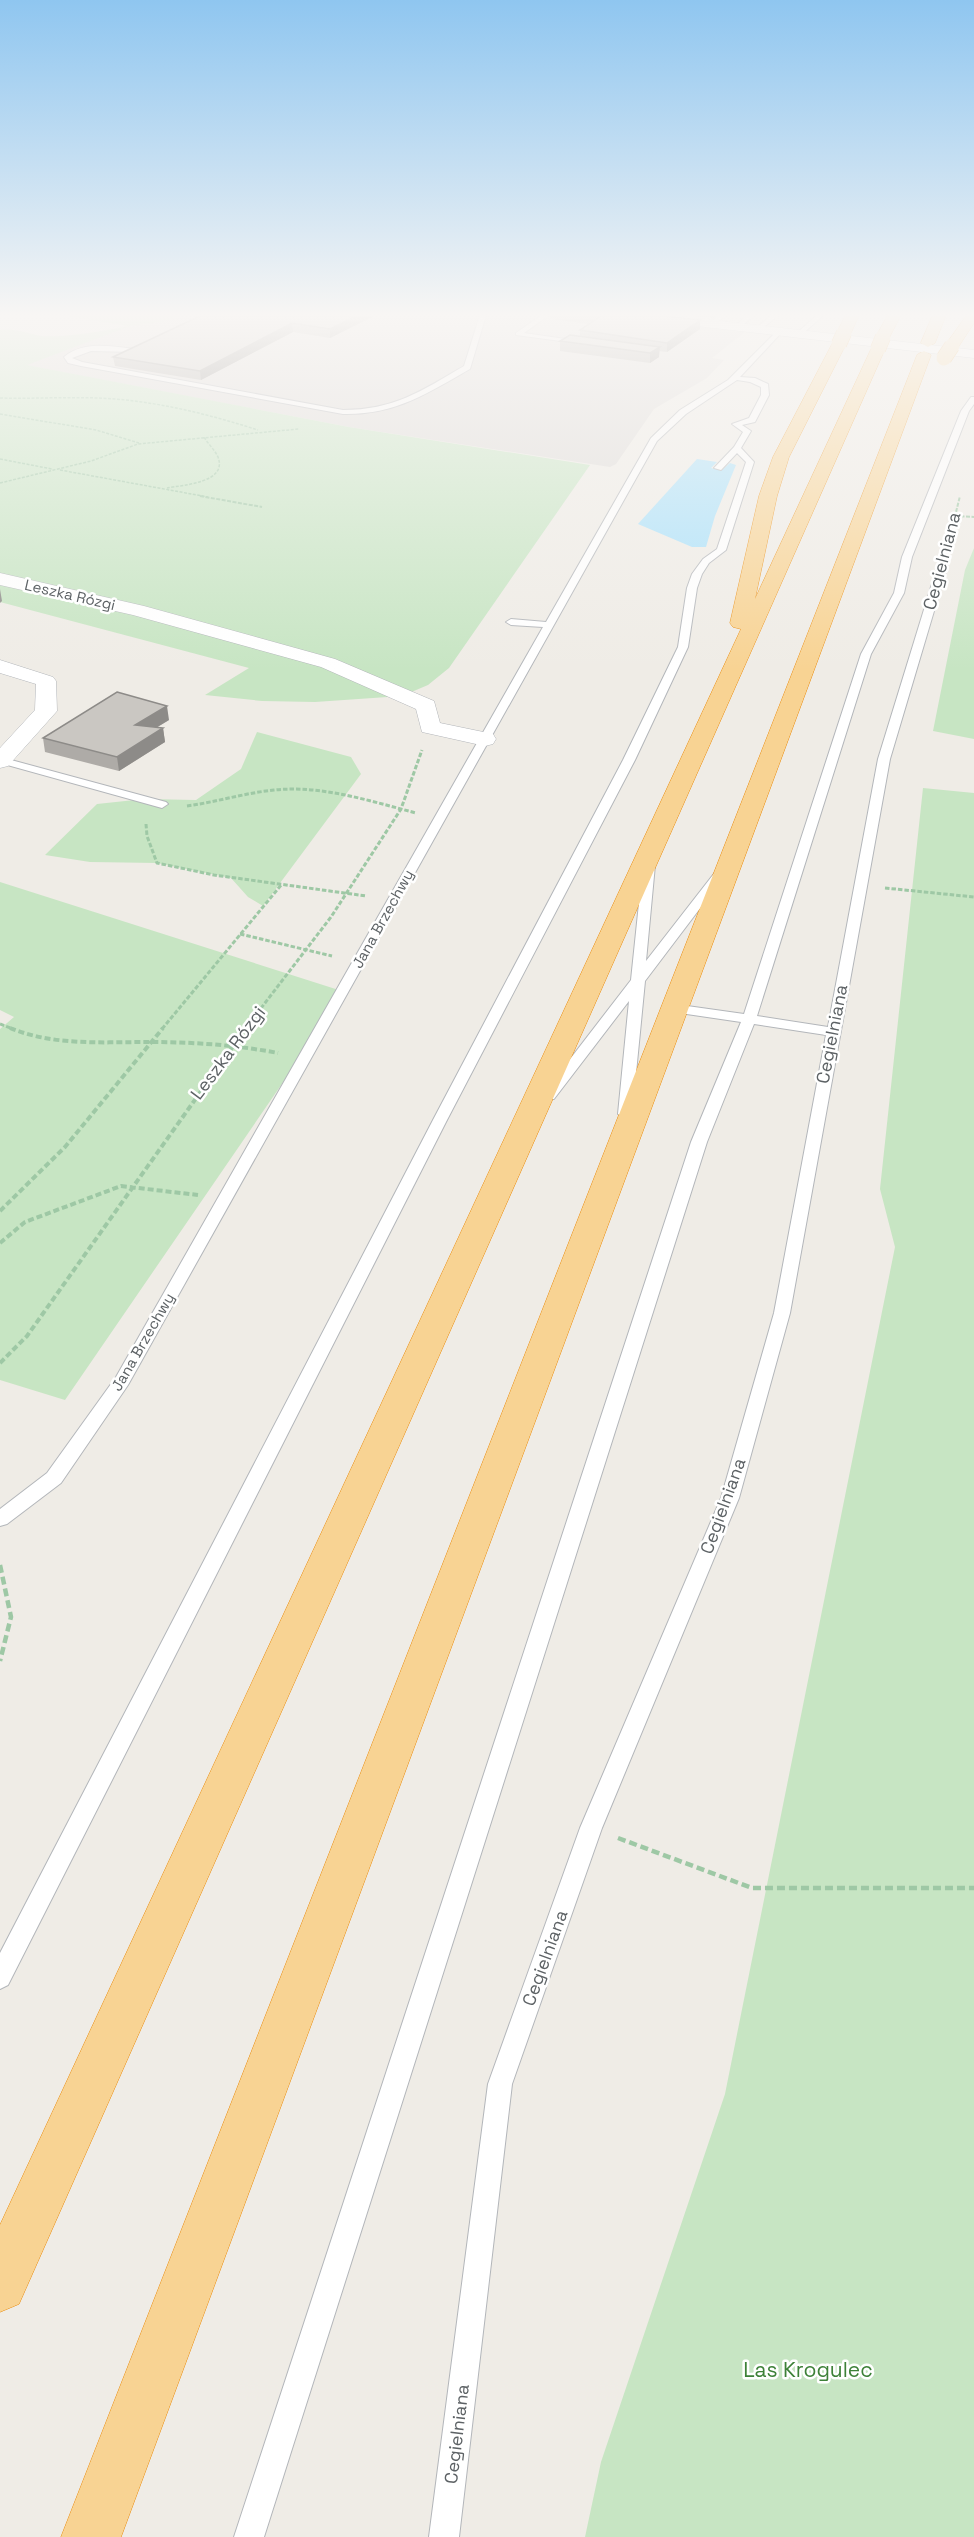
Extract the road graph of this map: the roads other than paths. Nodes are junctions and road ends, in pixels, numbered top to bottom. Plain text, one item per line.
1 (661, 433) edge
2 (746, 433) edge
3 (793, 433) edge
4 (840, 433) edge
5 (895, 433) edge
6 (955, 433) edge
7 (737, 448) junction
8 (718, 468) dead end
9 (943, 564) road end
10 (0, 579) edge
11 (511, 622) dead end
12 (549, 625) junction
13 (0, 666) edge
14 (730, 675) junction
15 (485, 739) junction
16 (1, 760) edge
17 (162, 804) road end
18 (651, 849) junction
19 (730, 860) junction
20 (638, 979) junction
21 (673, 1008) junction
22 (749, 1019) junction
23 (833, 1032) junction
24 (526, 1125) junction
25 (622, 1143) junction
26 (0, 1519) edge
27 (0, 1977) edge
28 (0, 2285) edge
29 (91, 2537) edge
30 (249, 2537) edge
31 (444, 2537) edge

1 - 12 lane, Jana Brzechwy
2 - 7 lane
3 - 14 highway
4 - 14 highway
5 - 19 highway
6 - 22 lane
7 - 8 lane
7 - 27 lane
9 - 23 lane, Cegielniana
10 - 15 street, Leszka Rózgi
11 - 12 lane
12 - 15 lane, Jana Brzechwy
13 - 16 street
14 - 18 highway
15 - 26 lane, Jana Brzechwy
16 - 17 lane
18 - 20 lane
18 - 24 highway
19 - 20 lane
19 - 21 highway
20 - 24 lane
20 - 25 lane
21 - 22 lane
21 - 25 highway
22 - 23 lane
22 - 30 lane
23 - 31 lane, Cegielniana
24 - 28 highway
25 - 29 highway

